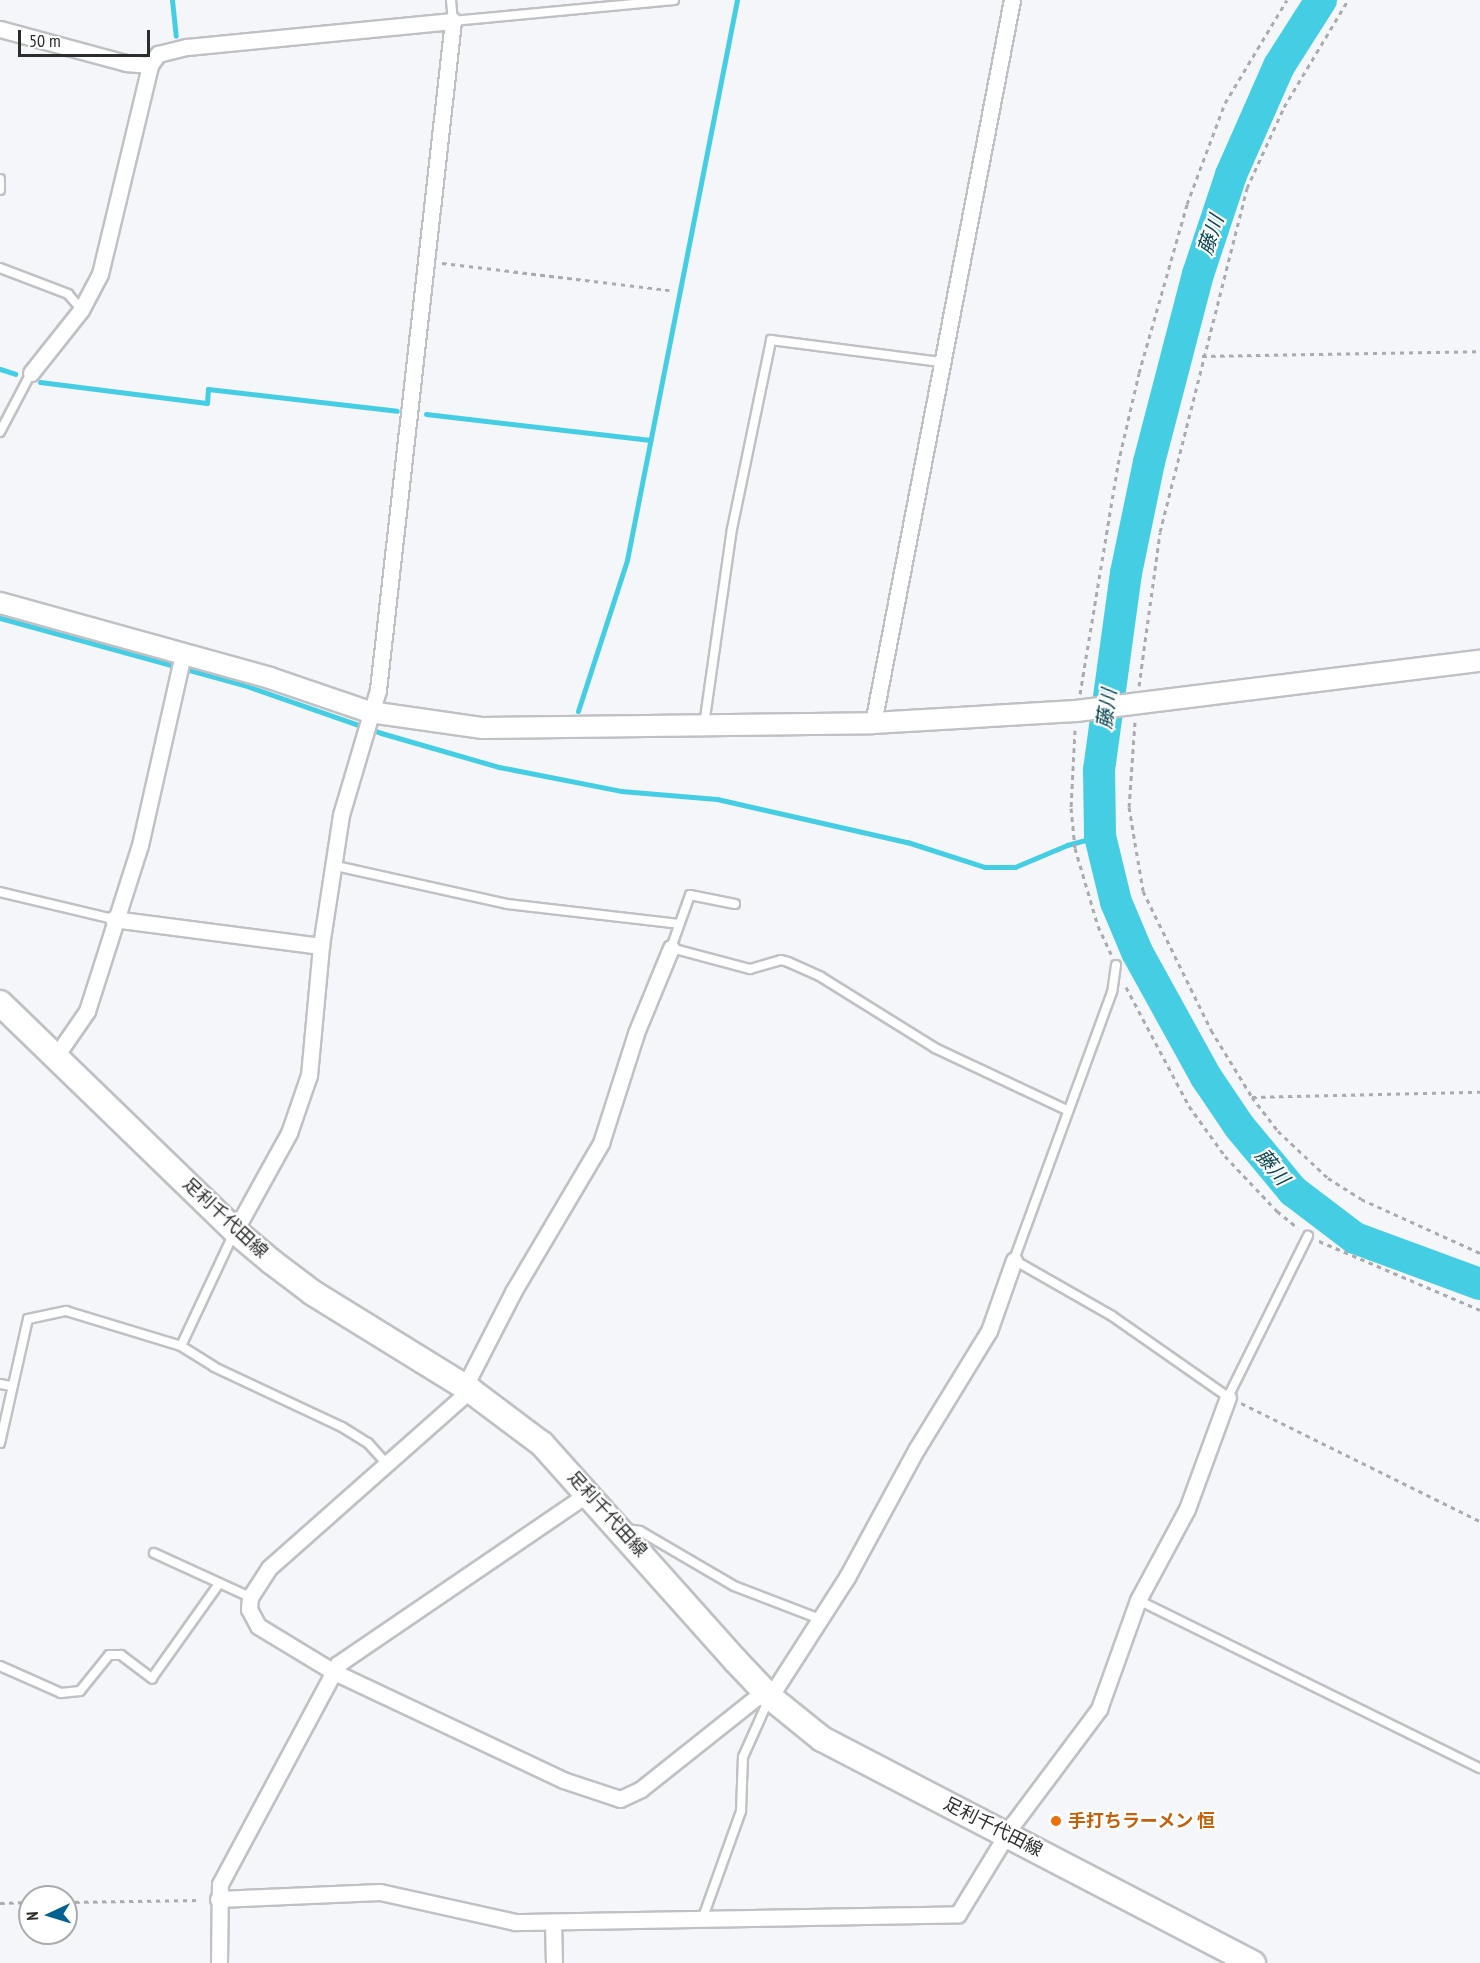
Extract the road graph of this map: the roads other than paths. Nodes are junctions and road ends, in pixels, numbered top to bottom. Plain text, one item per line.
1 (451, 0) edge
2 (674, 0) edge
3 (1012, 0) edge
4 (453, 21) junction
5 (0, 29) edge
6 (150, 64) junction
7 (0, 178) edge
8 (0, 190) edge
9 (0, 268) edge
10 (81, 310) junction
11 (941, 362) junction
12 (31, 373) joint
13 (0, 432) edge
14 (0, 603) edge
15 (183, 654) junction
16 (1480, 661) edge
17 (370, 712) junction
18 (873, 723) junction
19 (704, 726) junction
20 (336, 866) junction
21 (0, 892) edge
22 (735, 904) dead end
23 (113, 919) junction
24 (679, 924) junction
25 (321, 946) junction
26 (670, 948) junction
27 (1116, 965) road end
28 (0, 1003) edge
29 (56, 1056) junction
30 (1067, 1110) junction
31 (235, 1231) junction
32 (1308, 1236) road end
33 (1014, 1260) junction
34 (181, 1346) junction
35 (0, 1384) edge
36 (11, 1386) junction
37 (467, 1388) junction
38 (1228, 1397) junction
39 (0, 1443) edge
40 (386, 1462) junction
41 (589, 1493) junction
42 (620, 1528) junction
43 (154, 1553) dead end
44 (218, 1585) junction
45 (250, 1597) junction
46 (1138, 1600) junction
47 (820, 1619) junction
48 (0, 1666) edge
49 (334, 1672) junction
50 (767, 1694) junction
51 (1480, 1768) edge
52 (1007, 1834) junction
53 (218, 1899) junction
54 (702, 1920) junction
55 (554, 1922) junction
56 (219, 1963) edge
57 (554, 1963) edge
58 (1253, 1963) edge

1 - 4 lane
2 - 4 lane
3 - 11 street
4 - 6 street
4 - 17 street
5 - 6 street
6 - 10 street
7 - 8 lane
9 - 10 lane
10 - 12 street
11 - 18 street
11 - 19 lane
12 - 13 lane
14 - 15 street
15 - 17 street
15 - 23 street
16 - 18 street
17 - 19 street
17 - 20 street
18 - 19 street
20 - 24 lane
20 - 25 street
21 - 23 lane
22 - 24 lane
23 - 25 street
23 - 29 street
24 - 26 lane
25 - 31 street
26 - 30 lane
26 - 37 street
27 - 30 lane
28 - 29 main road, 足利千代田線
29 - 31 main road, 足利千代田線
30 - 33 lane
31 - 34 lane
31 - 37 main road, 足利千代田線
32 - 38 lane
33 - 38 lane
33 - 47 street
34 - 36 lane
34 - 40 lane
35 - 36 lane
36 - 39 lane
37 - 40 street
37 - 41 main road, 足利千代田線
38 - 46 street
40 - 45 street
41 - 42 main road, 足利千代田線
41 - 49 street
42 - 47 lane
42 - 50 main road, 足利千代田線
43 - 44 lane
44 - 45 lane
44 - 48 lane
45 - 49 street
46 - 51 lane
46 - 52 street
47 - 50 street
49 - 50 street
49 - 53 street
50 - 52 main road, 足利千代田線
50 - 54 lane
52 - 54 street
52 - 58 main road, 足利千代田線
53 - 55 street
53 - 56 street
54 - 55 street
55 - 57 street

